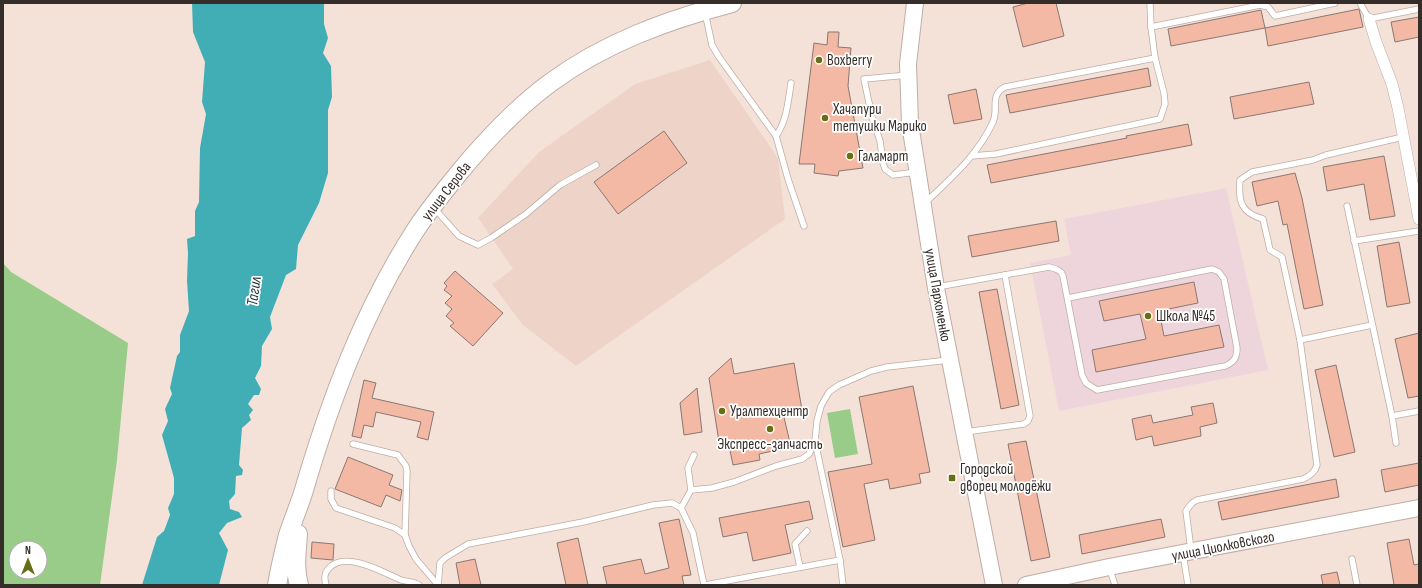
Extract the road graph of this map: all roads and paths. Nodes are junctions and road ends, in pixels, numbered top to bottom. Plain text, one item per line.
1 (732, 3) edge
2 (915, 3) edge
3 (1150, 3) edge
4 (1335, 3) edge
5 (1360, 3) edge
6 (1419, 9) edge
7 (705, 10) junction
8 (1369, 19) junction
9 (1151, 27) junction
10 (1155, 58) junction
11 (908, 75) junction
12 (791, 82) dead end
13 (776, 136) junction
14 (1403, 136) junction
15 (972, 156) junction
16 (596, 165) dead end
17 (918, 172) junction
18 (924, 205) junction
19 (432, 206) junction
20 (1346, 206) dead end
21 (1419, 219) edge
22 (804, 226) dead end
23 (1419, 231) edge
24 (1354, 241) junction
25 (1005, 275) junction
26 (936, 288) junction
27 (1068, 298) junction
28 (1372, 325) junction
29 (1300, 340) junction
30 (950, 360) junction
31 (1419, 411) edge
32 (1392, 416) junction
33 (964, 432) junction
34 (815, 441) junction
35 (1396, 443) dead end
36 (353, 444) dead end
37 (694, 455) dead end
38 (691, 490) junction
39 (331, 492) dead end
40 (299, 507) junction
41 (681, 508) junction
42 (1419, 508) edge
43 (807, 531) dead end
44 (404, 535) junction
45 (1187, 553) junction
46 (1352, 559) dead end
47 (840, 560) junction
48 (800, 567) junction
49 (1109, 567) junction
50 (410, 584) edge
51 (277, 585) edge
52 (299, 585) edge
53 (326, 585) edge
54 (419, 585) edge
55 (438, 585) edge
56 (704, 585) edge
57 (843, 585) edge
58 (994, 585) edge
59 (1026, 585) edge
60 (1115, 585) edge
61 (1188, 585) edge
62 (1357, 585) edge

1 - 7 main road, улица Серова
2 - 11 main road, улица Пархоменко
3 - 9 lane
4 - 9 lane
5 - 8 lane
6 - 8 lane
7 - 13 lane
7 - 19 main road, улица Серова
8 - 14 street
9 - 10 lane
10 - 15 lane
10 - 15 lane
11 - 17 main road, улица Пархоменко
11 - 17 lane
12 - 13 lane
13 - 22 lane
14 - 21 street
14 - 29 lane
15 - 18 lane
16 - 19 lane
17 - 18 main road, улица Пархоменко
18 - 26 main road, улица Пархоменко
19 - 40 main road, улица Серова
20 - 24 lane
23 - 24 lane
24 - 28 lane
25 - 26 lane
25 - 27 lane
25 - 33 lane
26 - 30 main road, улица Пархоменко
27 - 27 lane
28 - 29 lane
28 - 32 lane
29 - 45 lane
30 - 33 main road, улица Пархоменко
30 - 34 lane
31 - 32 lane
32 - 35 lane
33 - 58 main road, улица Пархоменко
34 - 38 lane
34 - 47 lane
36 - 44 lane
37 - 38 lane
38 - 41 lane
39 - 44 lane
40 - 51 main road, улица Серова
40 - 52 main road, улица Серова
41 - 55 lane
41 - 56 lane
42 - 45 main road, улица Циолковского
43 - 48 lane
44 - 55 lane
45 - 49 main road, улица Циолковского
45 - 61 lane
46 - 62 lane
47 - 48 lane
47 - 57 lane
48 - 56 lane
49 - 59 main road, улица Циолковского
49 - 60 lane
50 - 53 lane
50 - 54 lane

